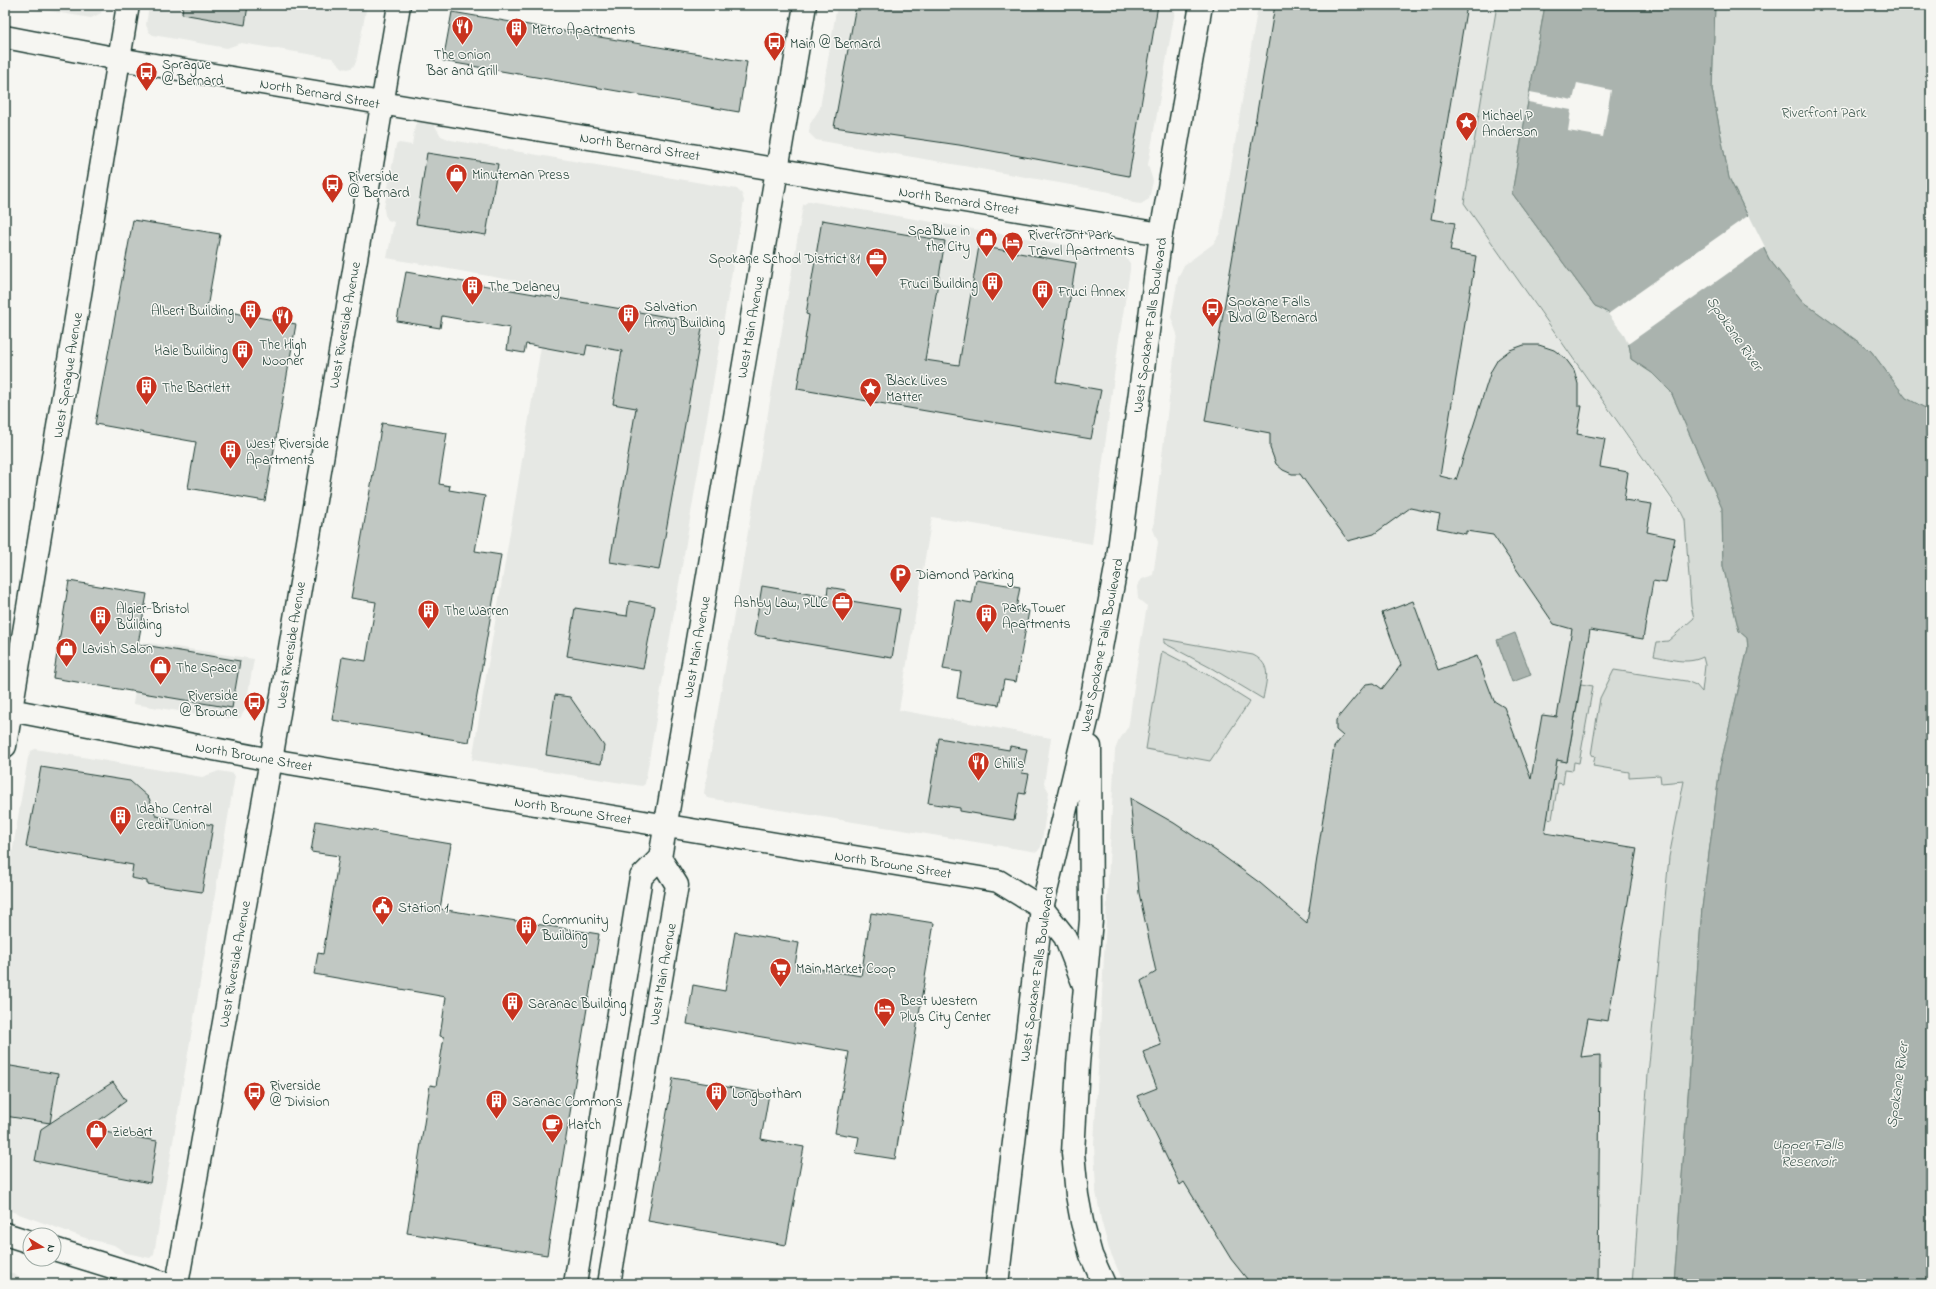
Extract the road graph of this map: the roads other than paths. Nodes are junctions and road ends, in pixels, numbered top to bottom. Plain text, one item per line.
1 (128, 5) edge
2 (399, 5) edge
3 (805, 5) edge
4 (1201, 5) edge
5 (5, 37) edge
6 (119, 59) junction
7 (382, 103) junction
8 (777, 169) junction
9 (1161, 234) junction
10 (8, 710) edge
11 (1090, 712) junction
12 (5, 746) edge
13 (271, 760) junction
14 (666, 825) junction
15 (660, 858) junction
16 (1042, 908) junction
17 (1084, 985) junction
18 (5, 1234) edge
19 (22, 1239) edge
20 (62, 1251) edge
21 (168, 1284) edge
22 (177, 1284) edge
23 (575, 1284) edge
24 (609, 1284) edge
25 (997, 1284) edge
26 (1104, 1284) edge

1 - 6 main road, West Sprague Avenue
2 - 7 main road, West Riverside Avenue
3 - 8 main road, West Main Avenue
4 - 9 main road, West Spokane Falls Boulevard
5 - 6 main road, North Bernard Street
6 - 7 main road, North Bernard Street
6 - 10 main road, West Sprague Avenue
7 - 8 main road, North Bernard Street
7 - 13 main road, West Riverside Avenue
8 - 9 main road, North Bernard Street
8 - 14 main road, West Main Avenue
9 - 11 main road, West Spokane Falls Boulevard
10 - 12 main road, West Sprague Avenue
10 - 13 main road, North Browne Street
11 - 16 main road, West Spokane Falls Boulevard
11 - 17 main road
13 - 14 main road, North Browne Street
13 - 22 main road, West Riverside Avenue
14 - 15 main road, West Main Avenue
14 - 16 main road, North Browne Street
15 - 23 main road
15 - 24 main road, West Main Avenue
16 - 17 main road, North Browne Street
16 - 25 main road, West Spokane Falls Boulevard
17 - 26 main road
18 - 19 main road
20 - 21 main road

